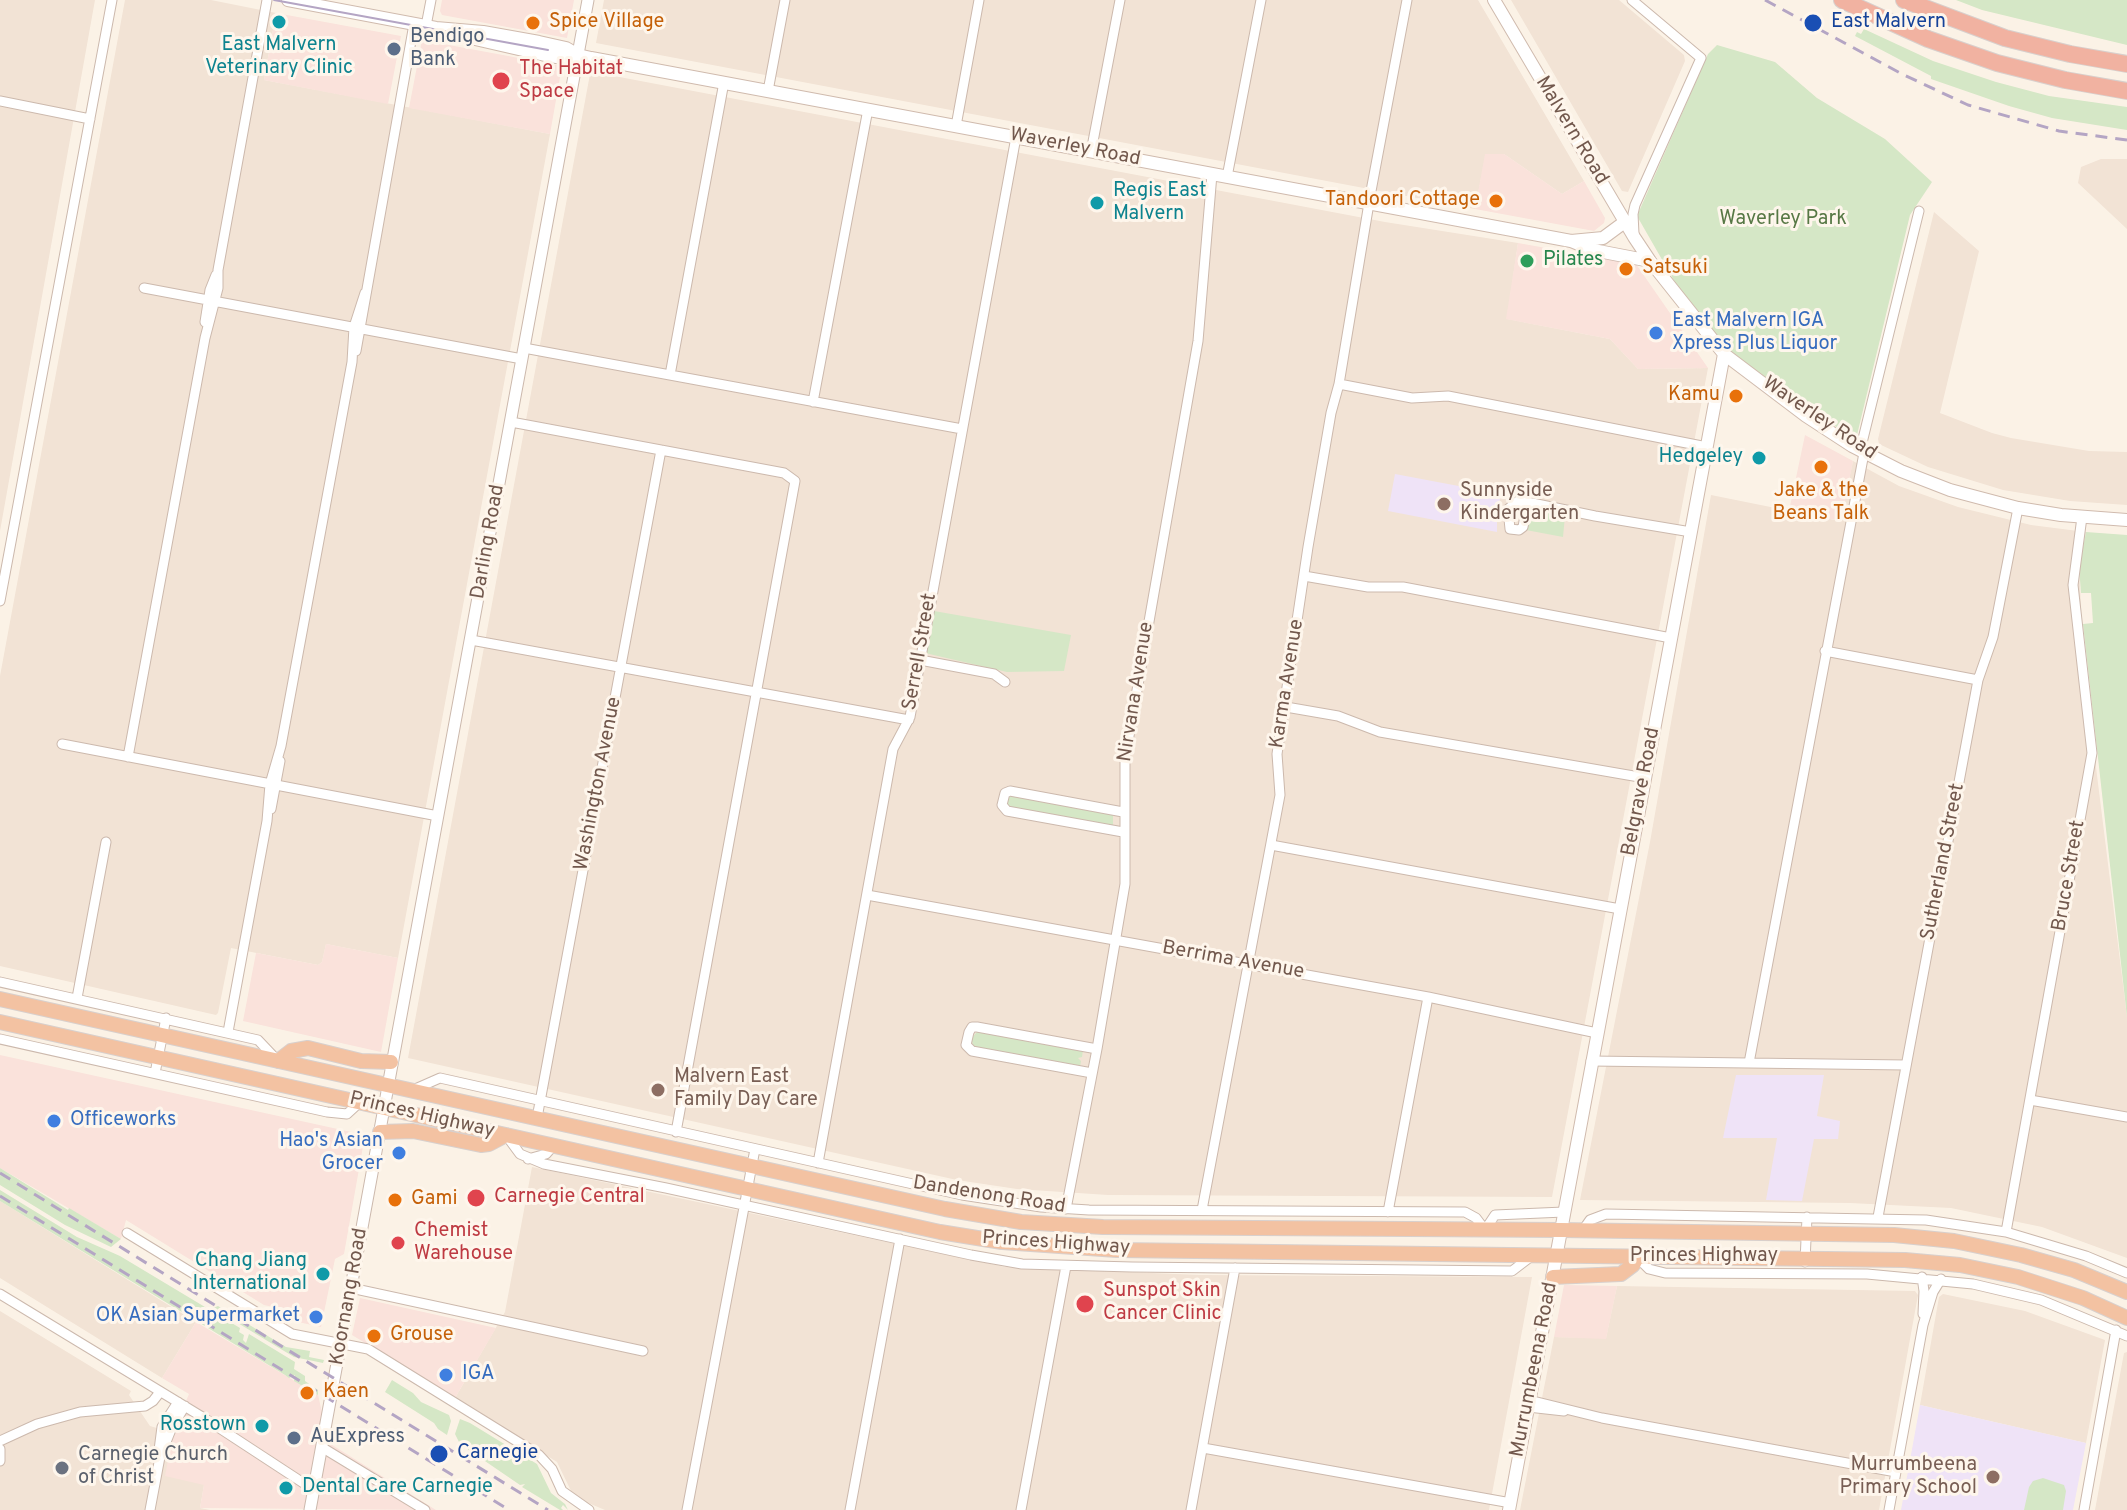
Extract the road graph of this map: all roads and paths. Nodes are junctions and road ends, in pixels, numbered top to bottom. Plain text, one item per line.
1 (112, 0) edge
2 (267, 0) edge
3 (288, 0) edge
4 (431, 0) edge
5 (588, 0) edge
6 (785, 0) edge
7 (979, 0) edge
8 (1120, 0) edge
9 (1261, 0) edge
10 (1407, 0) edge
11 (1494, 0) edge
12 (1632, 0) edge
13 (1842, 0) edge
14 (1904, 0) edge
15 (425, 26) junction
16 (578, 55) junction
17 (2127, 64) edge
18 (724, 82) junction
19 (768, 91) junction
20 (2127, 91) edge
21 (0, 101) edge
22 (868, 109) junction
23 (90, 119) junction
24 (956, 126) junction
25 (1016, 137) junction
26 (1091, 152) junction
27 (1212, 174) junction
28 (1227, 177) junction
29 (1369, 203) junction
30 (1919, 211) dead end
31 (1629, 218) junction
32 (1634, 237) junction
33 (1571, 241) junction
34 (1606, 252) junction
35 (1650, 261) junction
36 (144, 288) dead end
37 (212, 300) junction
38 (358, 328) junction
39 (523, 354) junction
40 (1724, 354) junction
41 (670, 375) junction
42 (1339, 384) junction
43 (813, 402) junction
44 (511, 422) junction
45 (962, 429) junction
46 (1707, 447) junction
47 (661, 450) junction
48 (1862, 452) junction
49 (1532, 503) dead end
50 (2018, 508) junction
51 (2082, 517) junction
52 (2127, 520) edge
53 (1691, 532) junction
54 (5, 543) edge
55 (1304, 576) junction
56 (0, 601) edge
57 (1671, 638) junction
58 (471, 640) junction
59 (1825, 651) junction
60 (920, 660) junction
61 (621, 667) junction
62 (1978, 680) junction
63 (1005, 682) dead end
64 (757, 692) junction
65 (1286, 707) junction
66 (909, 720) junction
67 (62, 744) dead end
68 (128, 757) junction
69 (1645, 778) junction
70 (274, 785) junction
71 (1123, 812) junction
72 (438, 816) junction
73 (1123, 832) junction
74 (106, 842) dead end
75 (1271, 845) junction
76 (867, 895) junction
77 (1620, 909) junction
78 (1115, 940) junction
79 (1249, 964) junction
80 (0, 982) edge
81 (1428, 997) junction
82 (77, 998) junction
83 (0, 999) edge
84 (166, 1018) junction
85 (0, 1022) edge
86 (228, 1032) junction
87 (1597, 1033) junction
88 (162, 1035) junction
89 (0, 1039) edge
90 (1097, 1049) junction
91 (158, 1057) junction
92 (278, 1061) junction
93 (1591, 1061) junction
94 (391, 1062) junction
95 (1749, 1063) junction
96 (1906, 1065) junction
97 (155, 1073) junction
98 (1092, 1073) junction
99 (388, 1085) junction
100 (411, 1090) junction
101 (541, 1100) junction
102 (2030, 1100) junction
103 (360, 1102) junction
104 (384, 1108) junction
105 (2127, 1117) edge
106 (537, 1118) junction
107 (380, 1132) junction
108 (676, 1132) junction
109 (506, 1135) junction
110 (554, 1145) junction
111 (755, 1149) junction
112 (528, 1159) junction
113 (818, 1163) junction
114 (751, 1166) junction
115 (746, 1188) junction
116 (743, 1205) junction
117 (1066, 1209) junction
118 (1202, 1210) junction
119 (1388, 1212) junction
120 (1564, 1212) junction
121 (1807, 1217) junction
122 (1878, 1217) junction
123 (1134, 1227) junction
124 (1485, 1230) junction
125 (1561, 1230) junction
126 (1583, 1230) junction
127 (2006, 1232) junction
128 (127, 1233) dead end
129 (1806, 1234) junction
130 (900, 1239) junction
131 (1133, 1251) junction
132 (1387, 1253) junction
133 (1533, 1255) junction
134 (1557, 1256) junction
135 (1637, 1257) junction
136 (1805, 1257) junction
137 (1066, 1266) junction
138 (1235, 1268) junction
139 (1396, 1269) junction
140 (2127, 1273) edge
141 (1805, 1274) junction
142 (1553, 1277) junction
143 (1922, 1277) junction
144 (1941, 1279) junction
145 (351, 1288) junction
146 (2127, 1292) edge
147 (0, 1294) edge
148 (2127, 1318) edge
149 (1923, 1325) junction
150 (2116, 1330) junction
151 (2127, 1336) edge
152 (341, 1342) junction
153 (643, 1351) dead end
154 (155, 1389) junction
155 (182, 1404) junction
156 (1528, 1404) junction
157 (0, 1441) edge
158 (323, 1448) junction
159 (1203, 1448) junction
160 (0, 1449) edge
161 (0, 1461) edge
162 (1896, 1472) junction
163 (314, 1490) junction
164 (1510, 1507) edge
165 (150, 1510) edge
166 (310, 1510) edge
167 (425, 1510) edge
168 (589, 1510) edge
169 (687, 1510) edge
170 (850, 1510) edge
171 (1021, 1510) edge
172 (1191, 1510) edge
173 (1889, 1510) edge
174 (2084, 1510) edge

1 - 23 street
2 - 37 street
3 - 15 main road, Waverley Road
4 - 15 street
5 - 16 street, Darling Road
6 - 19 street
7 - 24 street
8 - 26 street
9 - 28 street
10 - 29 street, Karma Avenue
11 - 31 main road, Malvern Road
12 - 31 street
13 - 20 highway
14 - 17 highway
15 - 16 main road, Waverley Road
15 - 38 street
16 - 18 main road, Waverley Road
16 - 39 street, Darling Road
18 - 19 main road, Waverley Road
18 - 41 street
19 - 22 main road, Waverley Road
21 - 23 street
22 - 24 main road, Waverley Road
22 - 43 street
23 - 54 street
24 - 25 main road, Waverley Road
25 - 26 main road, Waverley Road
25 - 45 street, Serrell Street
26 - 27 main road, Waverley Road
27 - 28 main road, Waverley Road
27 - 71 street, Nirvana Avenue
28 - 29 main road, Waverley Road
29 - 33 main road, Waverley Road
29 - 42 street, Karma Avenue
30 - 48 street
31 - 32 main road, Malvern Road
31 - 33 main road, Waverley Road
32 - 34 main road
32 - 35 main road, Malvern Road
33 - 34 main road, Waverley Road
34 - 35 main road, Waverley Road
35 - 40 main road, Waverley Road
36 - 37 street
37 - 38 street
37 - 68 street
38 - 39 street
38 - 70 street
39 - 41 street
39 - 44 street, Darling Road
40 - 46 main road, Belgrave Road
40 - 48 main road, Waverley Road
41 - 43 street
42 - 46 street
42 - 55 street, Karma Avenue
43 - 45 street
44 - 47 street
44 - 58 street, Darling Road
45 - 60 street, Serrell Street
46 - 53 main road, Belgrave Road
47 - 61 street, Washington Avenue
47 - 64 street
48 - 50 main road, Waverley Road
48 - 59 street
49 - 53 street
50 - 51 main road, Waverley Road
50 - 62 street, Sutherland Street
51 - 52 main road, Waverley Road
51 - 102 street, Bruce Street
53 - 57 main road, Belgrave Road
54 - 56 street
55 - 57 street
55 - 65 street, Karma Avenue
57 - 69 main road, Belgrave Road
58 - 61 street
58 - 72 street, Darling Road
59 - 62 street
59 - 95 street
60 - 63 street
60 - 66 street, Serrell Street
61 - 64 street
61 - 101 street, Washington Avenue
62 - 96 street, Sutherland Street
64 - 66 street
64 - 108 street
65 - 69 street
65 - 75 street, Karma Avenue
66 - 76 street, Serrell Street
67 - 68 street
68 - 70 street
69 - 77 main road, Belgrave Road
70 - 72 street
70 - 86 street
71 - 73 street, Nirvana Avenue
71 - 73 street
72 - 94 street, Darling Road
73 - 78 street, Nirvana Avenue
74 - 82 street
75 - 77 street
75 - 79 street, Karma Avenue
76 - 78 street, Berrima Avenue
76 - 113 street, Serrell Street
77 - 87 main road, Belgrave Road
78 - 79 street, Berrima Avenue
78 - 90 street, Nirvana Avenue
79 - 81 street, Berrima Avenue
79 - 118 street, Karma Avenue
80 - 82 street
81 - 87 street, Berrima Avenue
81 - 119 street
82 - 84 street
83 - 88 highway, Princes Highway
84 - 86 street
84 - 88 street
85 - 91 highway, Princes Highway
86 - 92 street
87 - 93 main road, Belgrave Road
88 - 91 street
88 - 92 highway, Princes Highway
89 - 97 street
90 - 98 street, Nirvana Avenue
90 - 98 street
91 - 97 street
91 - 103 highway, Princes Highway
92 - 94 highway
92 - 99 highway, Princes Highway
93 - 95 street
93 - 120 main road, Belgrave Road
94 - 99 street, Darling Road
95 - 96 street
96 - 122 street, Sutherland Street
97 - 103 street
98 - 117 street, Nirvana Avenue
99 - 100 highway, Princes Highway
99 - 104 street, Koornang Road
100 - 101 street, Dandenong Road
100 - 106 highway, Princes Highway
101 - 106 street, Washington Avenue
101 - 108 street, Dandenong Road
102 - 105 street
102 - 127 street, Bruce Street
103 - 104 highway, Princes Highway
104 - 107 street, Koornang Road
104 - 109 highway, Princes Highway
106 - 114 highway, Princes Highway
107 - 109 highway
107 - 145 street, Koornang Road
108 - 111 street, Dandenong Road
109 - 110 highway, Princes Highway
109 - 112 street
110 - 112 street
110 - 115 highway, Princes Highway
111 - 113 street, Dandenong Road
111 - 114 street
112 - 116 street
113 - 117 street, Dandenong Road
114 - 115 street
114 - 123 highway, Princes Highway
115 - 116 street
115 - 131 highway, Princes Highway
116 - 130 street
116 - 169 street
117 - 118 street, Dandenong Road
118 - 119 street, Dandenong Road
119 - 124 street, Dandenong Road
120 - 124 street
120 - 125 main road, Belgrave Road
121 - 122 street
121 - 126 street
121 - 129 street
122 - 127 street
123 - 124 highway, Princes Highway
123 - 131 highway
124 - 125 highway, Princes Highway
125 - 126 highway, Princes Highway
125 - 134 main road, Murrumbeena Road
126 - 129 highway, Princes Highway
127 - 140 street
128 - 152 street
129 - 136 street
129 - 146 highway, Princes Highway
130 - 137 street
130 - 170 street
131 - 132 highway, Princes Highway
132 - 133 highway, Princes Highway
132 - 139 street
133 - 134 highway, Princes Highway
133 - 139 street
134 - 135 highway, Princes Highway
134 - 142 main road, Murrumbeena Road
135 - 136 highway, Princes Highway
135 - 141 street
135 - 142 highway
136 - 141 street
136 - 148 highway, Princes Highway
137 - 138 street
137 - 171 street
138 - 139 street
138 - 159 street
141 - 143 street
142 - 156 main road, Murrumbeena Road
143 - 144 street
143 - 149 street
144 - 149 street
144 - 150 street
145 - 152 street, Koornang Road
145 - 153 street
147 - 154 street
149 - 162 street
150 - 151 street
150 - 174 street
152 - 158 street, Koornang Road
152 - 168 street
154 - 155 street
154 - 157 street
155 - 163 street
155 - 165 street
156 - 162 street
156 - 164 main road, Murrumbeena Road
158 - 163 street, Koornang Road
158 - 167 street
159 - 164 street
159 - 172 street
160 - 161 street
162 - 173 street
163 - 166 street, Koornang Road

